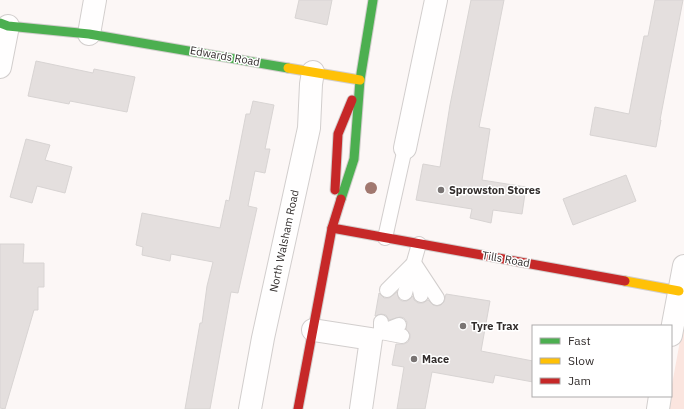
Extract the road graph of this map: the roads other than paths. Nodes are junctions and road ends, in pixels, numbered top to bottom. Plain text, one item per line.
1 (95, 0) edge
2 (373, 0) edge
3 (436, 0) edge
4 (4, 25) edge
5 (89, 34) junction
6 (0, 67) edge
7 (313, 72) junction
8 (360, 80) junction
9 (405, 148) joint
10 (332, 228) junction
11 (385, 238) junction
12 (419, 244) junction
13 (414, 263) junction
14 (684, 266) edge
15 (387, 290) dead end
16 (679, 291) junction
17 (405, 293) dead end
18 (421, 296) dead end
19 (437, 298) dead end
20 (313, 330) junction
21 (400, 330) dead end
22 (672, 330) edge
23 (378, 331) junction
24 (660, 397) edge
25 (250, 409) edge
26 (298, 409) edge
27 (361, 409) edge
28 (658, 409) edge

1 - 5 street
2 - 8 street
3 - 9 street
4 - 5 street, Edwards Road
4 - 6 street
5 - 7 street, Edwards Road
7 - 8 street, Edwards Road
7 - 25 street, North Walsham Road
8 - 10 street
8 - 10 street
9 - 11 lane
10 - 11 street, Tills Road
10 - 20 street
11 - 12 street, Tills Road
12 - 13 lane
12 - 16 street, Tills Road
13 - 15 lane
13 - 17 lane
13 - 18 lane
13 - 19 lane
14 - 16 street
16 - 22 street
20 - 23 street
20 - 26 street
21 - 23 lane
23 - 27 street
24 - 28 street

